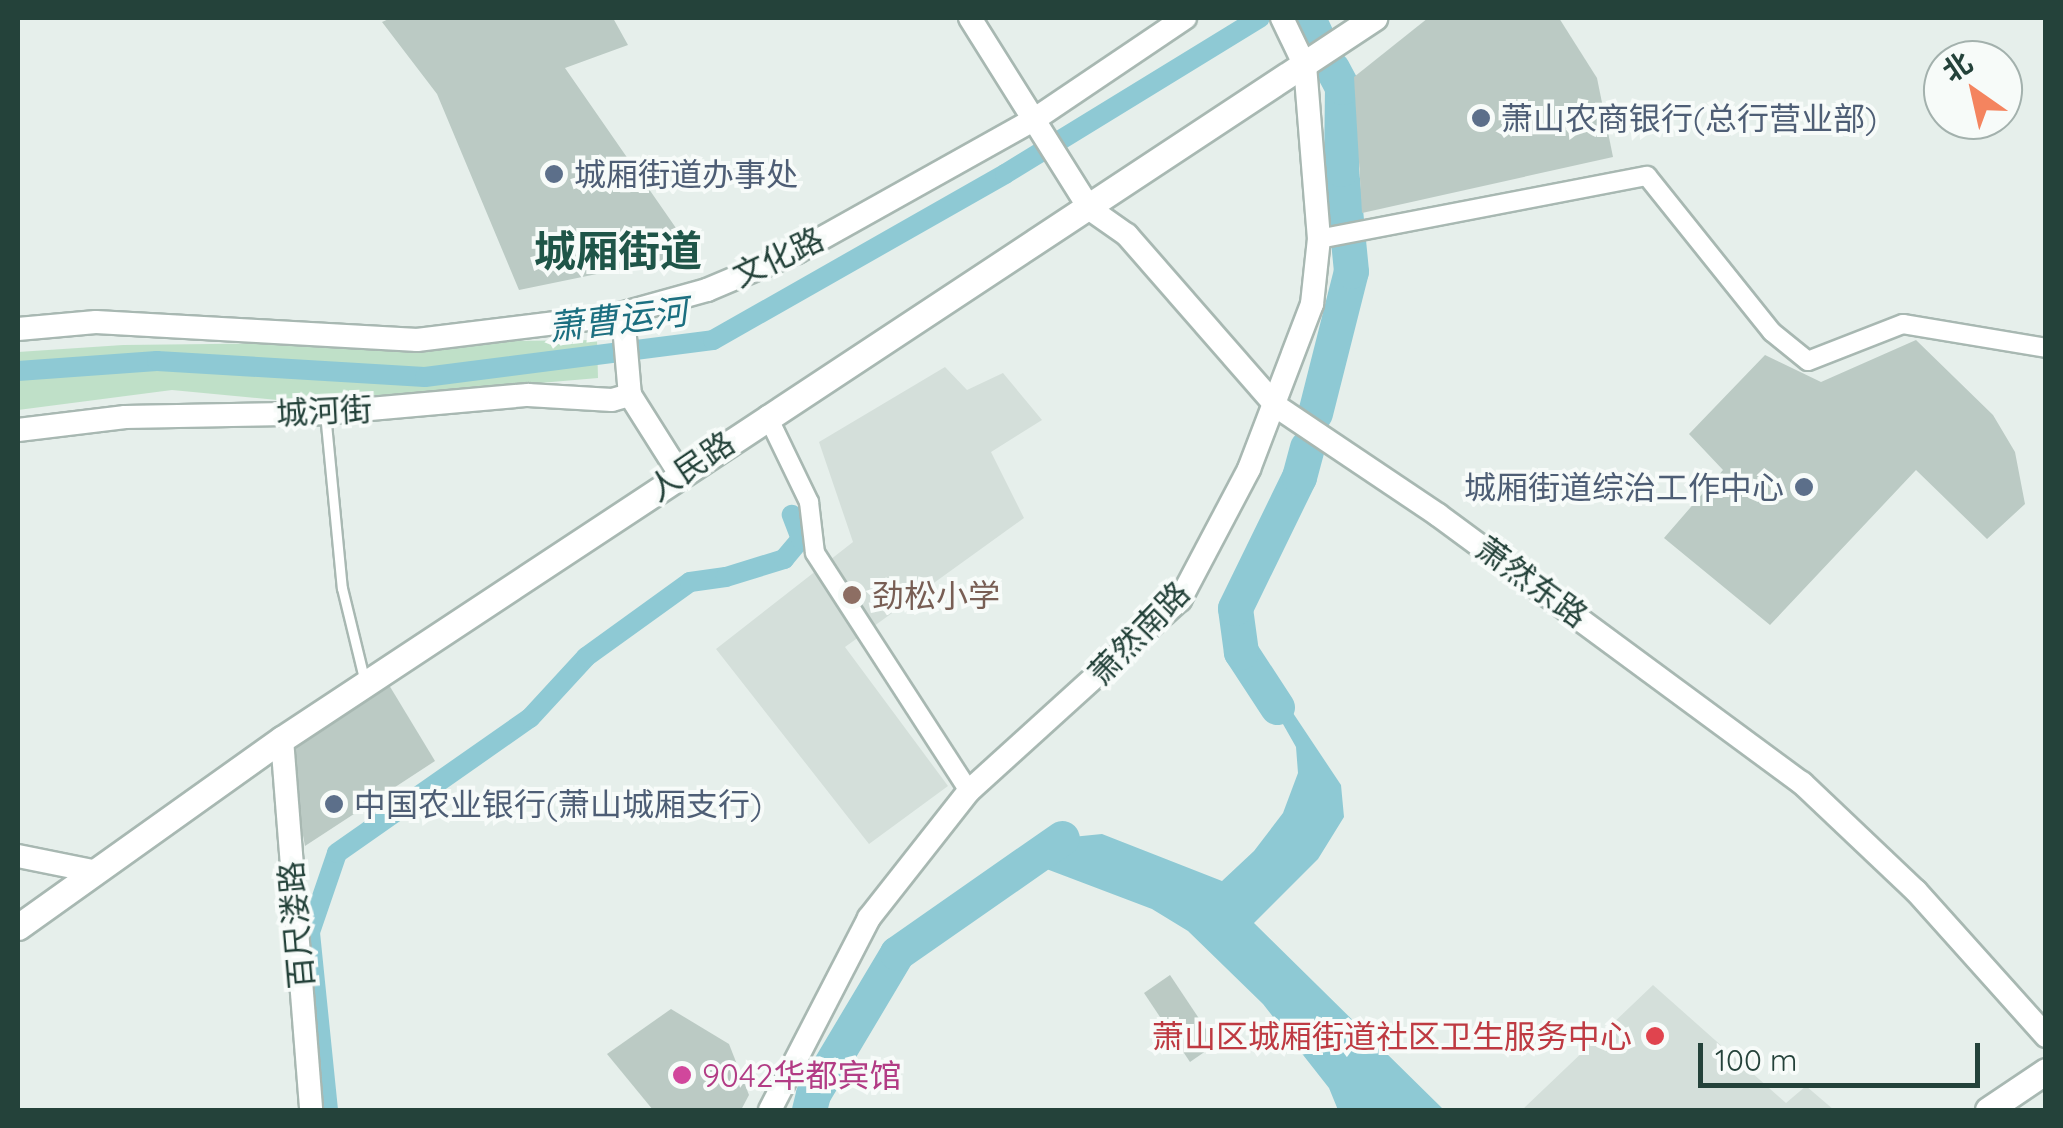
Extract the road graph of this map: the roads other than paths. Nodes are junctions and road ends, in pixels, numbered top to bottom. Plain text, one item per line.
1 (970, 18) edge
2 (1186, 18) edge
3 (1374, 18) edge
4 (1284, 20) edge
5 (1305, 66) junction
6 (1038, 124) junction
7 (1090, 209) junction
8 (1320, 239) junction
9 (623, 314) junction
10 (18, 329) edge
11 (2046, 348) edge
12 (630, 395) junction
13 (1276, 406) junction
14 (325, 412) junction
15 (767, 415) junction
16 (18, 430) edge
17 (680, 474) junction
18 (366, 686) junction
19 (282, 740) junction
20 (969, 791) junction
21 (18, 856) edge
22 (97, 872) junction
23 (18, 928) edge
24 (2046, 1036) edge
25 (2046, 1071) edge
26 (311, 1110) edge
27 (770, 1110) edge
28 (1988, 1110) edge

1 - 6 street, 萧然东路
2 - 6 street, 文化路
3 - 5 main road, 人民路
4 - 5 street, 萧然南路
5 - 7 main road, 人民路
5 - 8 street, 萧然南路
6 - 7 street, 萧然东路
6 - 9 street, 文化路
7 - 13 street, 萧然东路
7 - 15 main road, 人民路
8 - 11 street
8 - 13 street, 萧然南路
9 - 10 street, 文化路
9 - 12 street
12 - 14 street, 城河街
12 - 17 street
13 - 20 street, 萧然南路
13 - 24 street, 萧然东路
14 - 16 street, 城河街
14 - 18 lane
15 - 17 main road, 人民路
15 - 20 street
17 - 18 main road, 人民路
18 - 19 main road, 人民路
19 - 22 main road, 人民路
19 - 26 street, 百尺溇路
20 - 27 street, 萧然南路
21 - 22 street
22 - 23 main road, 人民路
25 - 28 main road

